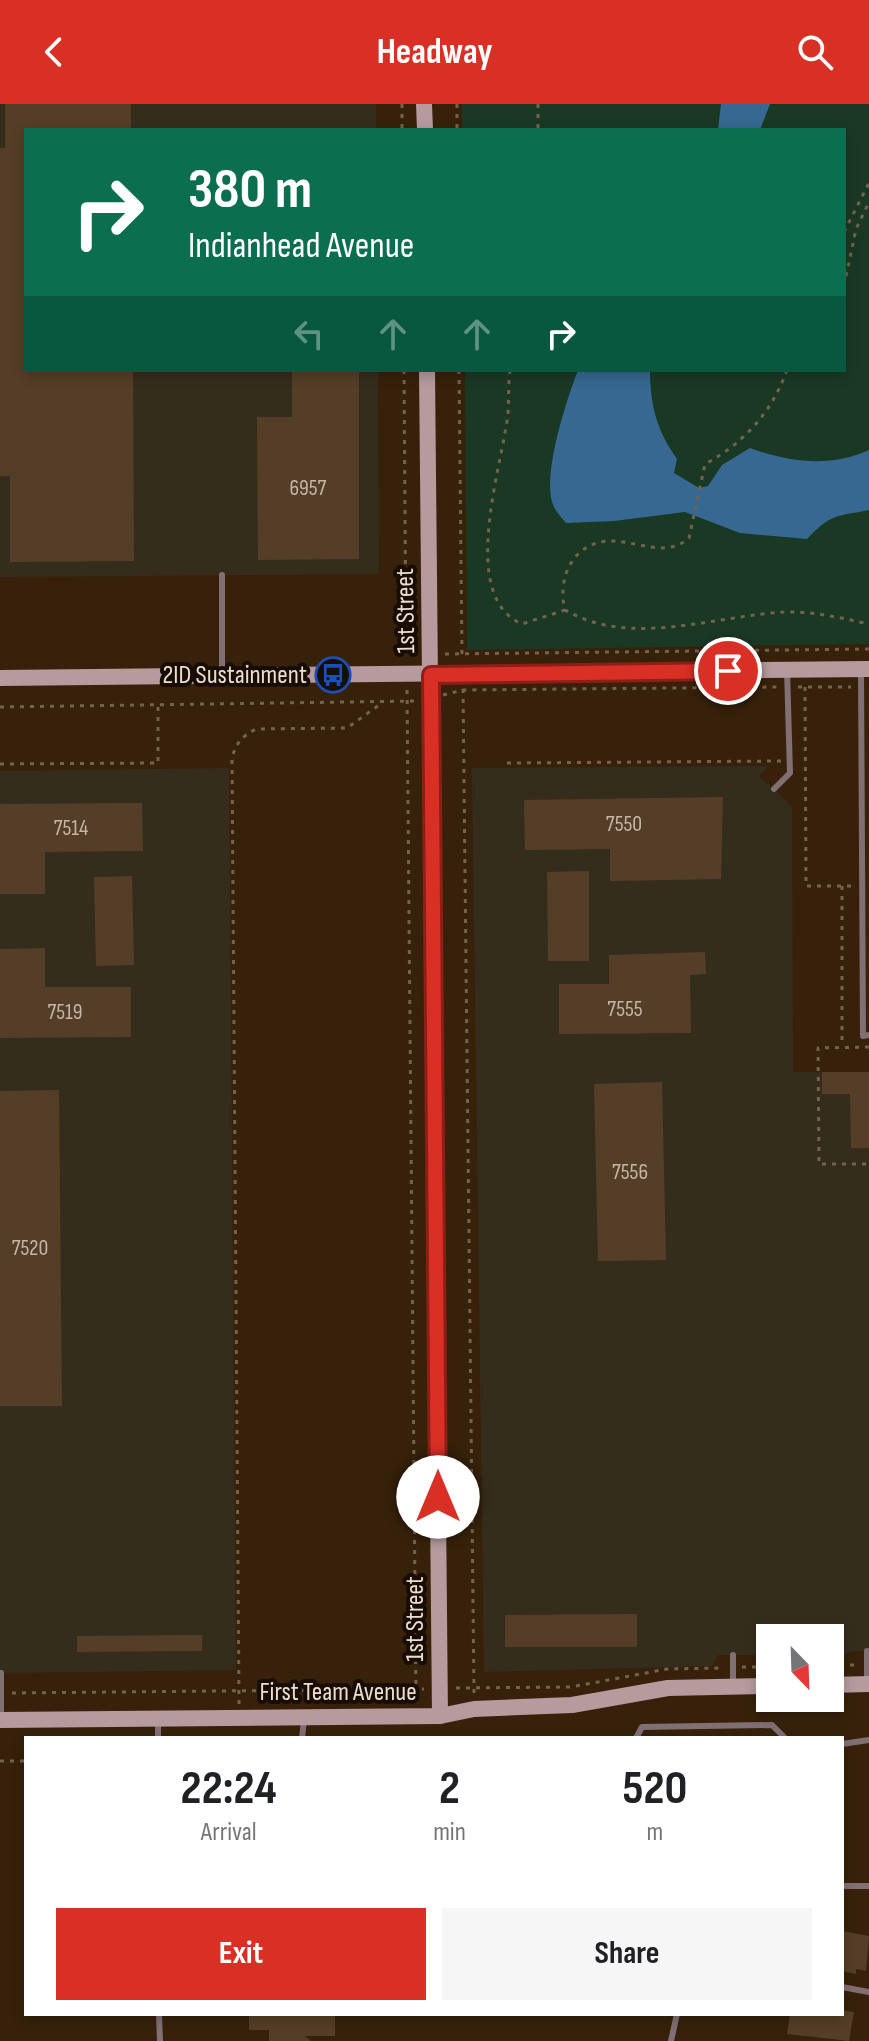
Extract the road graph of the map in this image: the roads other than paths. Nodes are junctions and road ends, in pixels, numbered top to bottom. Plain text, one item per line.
1 (424, 104) edge
2 (425, 128) edge
3 (427, 372) edge
4 (222, 575) dead end
5 (787, 670) junction
6 (431, 675) junction
7 (864, 675) edge
8 (222, 676) junction
9 (0, 678) edge
10 (774, 789) dead end
11 (869, 1035) edge
12 (867, 1651) dead end
13 (733, 1655) dead end
14 (1, 1673) edge
15 (868, 1684) edge
16 (844, 1685) edge
17 (756, 1686) edge
18 (733, 1687) junction
19 (1, 1693) edge
20 (304, 1716) junction
21 (440, 1716) junction
22 (158, 1718) junction
23 (0, 1720) edge
24 (158, 1736) edge
25 (302, 1736) edge
26 (637, 1736) edge
27 (783, 1736) edge
28 (869, 1740) edge
29 (844, 1744) edge
30 (844, 1886) edge
31 (869, 1886) edge
32 (844, 1987) edge
33 (869, 1992) edge
34 (159, 2016) edge
35 (677, 2016) edge
36 (160, 2041) edge
37 (671, 2041) edge

1 - 2 main road
3 - 6 main road, 1st Street
4 - 8 lane
5 - 6 main road
5 - 7 main road
5 - 10 lane
6 - 8 main road
6 - 21 main road, 1st Street
7 - 11 lane
8 - 9 main road
12 - 15 lane
13 - 18 lane
14 - 19 lane
15 - 16 main road
17 - 18 main road, First Team Avenue
18 - 21 main road, First Team Avenue
19 - 23 lane
20 - 21 main road, First Team Avenue
20 - 22 main road, First Team Avenue
20 - 25 lane
22 - 23 main road, First Team Avenue
22 - 24 lane
26 - 27 lane
28 - 29 lane
30 - 31 lane
32 - 33 lane
34 - 36 lane
35 - 37 lane

